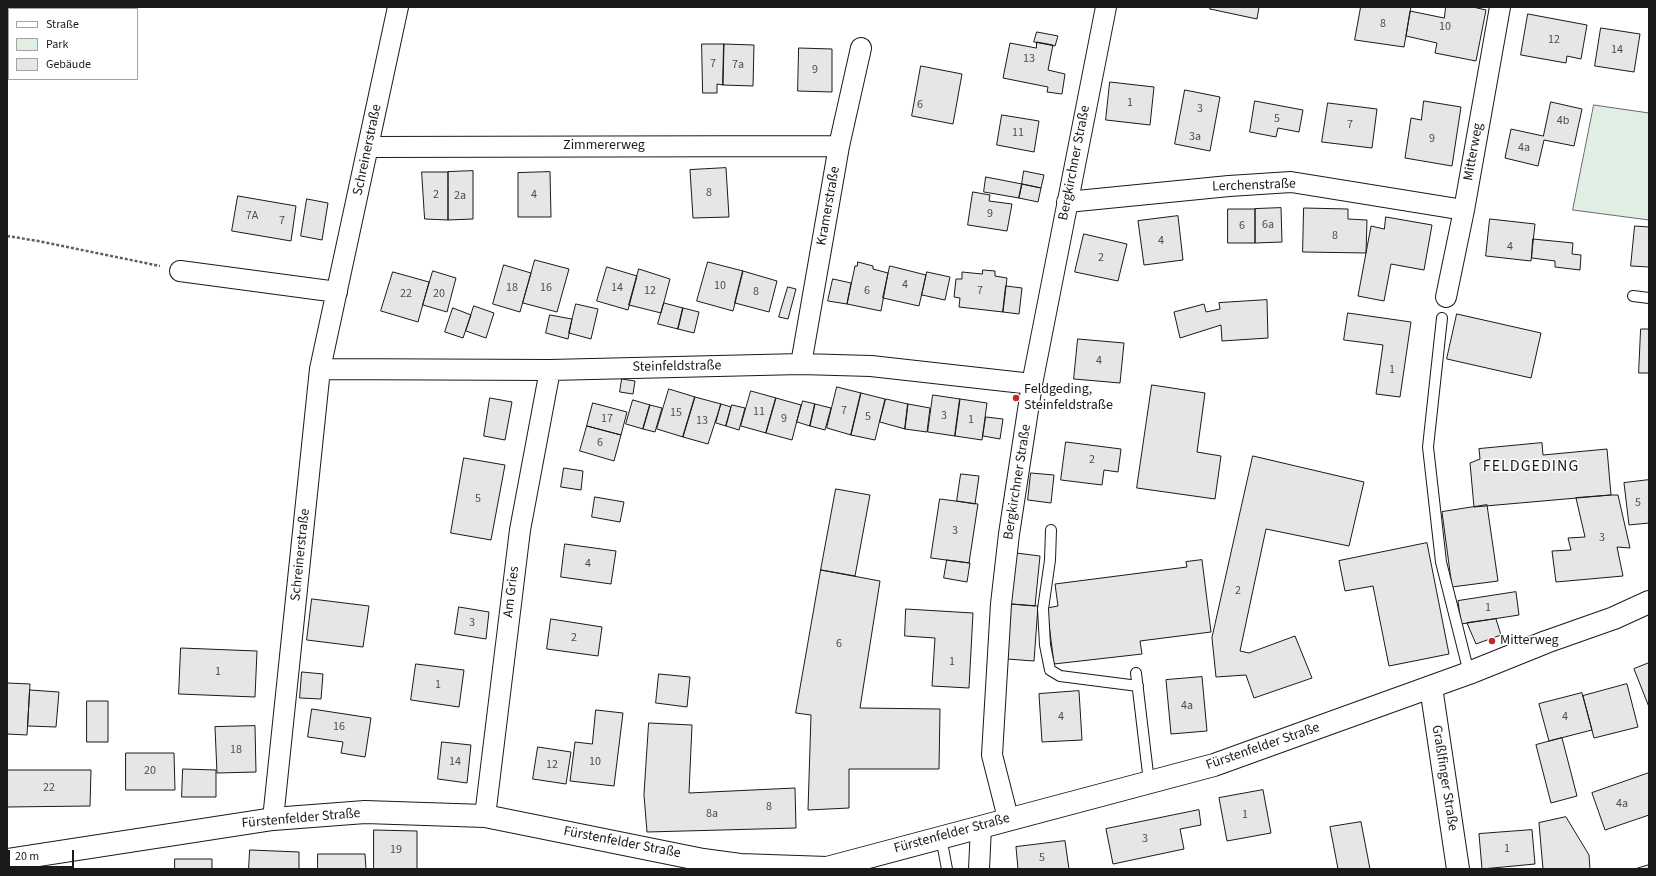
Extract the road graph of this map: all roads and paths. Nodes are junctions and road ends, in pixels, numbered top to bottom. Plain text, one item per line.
1 (398, 7) edge
2 (1106, 7) edge
3 (1500, 7) edge
4 (861, 48) dead end
5 (839, 146) junction
6 (369, 147) junction
7 (1067, 202) junction
8 (1464, 210) junction
9 (7, 236) edge
10 (180, 271) joint
11 (337, 292) junction
12 (1633, 296) dead end
13 (1446, 297) dead end
14 (1649, 298) edge
15 (1442, 318) dead end
16 (801, 364) junction
17 (320, 369) junction
18 (550, 370) junction
19 (1032, 384) junction
20 (1051, 530) dead end
21 (1649, 602) edge
22 (1136, 673) dead end
23 (1469, 673) junction
24 (1138, 686) junction
25 (1430, 687) junction
26 (1149, 782) junction
27 (485, 816) junction
28 (1008, 818) junction
29 (273, 819) junction
30 (981, 827) junction
31 (941, 837) junction
32 (7, 860) edge
33 (947, 869) edge
34 (979, 869) edge
35 (1458, 869) edge

1 - 6 street, Schreinerstraße
2 - 7 street, Bergkirchner Straße
3 - 8 street, Mitterweg
4 - 5 street, Kramerstraße
5 - 6 street, Zimmererweg
5 - 16 street, Kramerstraße
6 - 11 street, Schreinerstraße
7 - 8 street, Lerchenstraße
7 - 19 street, Bergkirchner Straße
8 - 13 street, Mitterweg
9 - 10 path
10 - 11 street
11 - 17 street, Schreinerstraße
12 - 14 lane
15 - 23 lane
16 - 18 street, Steinfeldstraße
16 - 19 street, Steinfeldstraße
17 - 18 street, Steinfeldstraße
17 - 29 street, Schreinerstraße
18 - 27 street, Am Gries
19 - 28 street, Bergkirchner Straße
20 - 24 lane
21 - 23 street, Fürstenfelder Straße
22 - 24 lane
23 - 25 street, Fürstenfelder Straße
24 - 26 lane
25 - 26 street, Fürstenfelder Straße
25 - 35 street, Graßlfinger Straße
26 - 28 street, Fürstenfelder Straße
27 - 29 street, Fürstenfelder Straße
27 - 31 street, Fürstenfelder Straße
28 - 30 street, Fürstenfelder Straße
29 - 32 street, Fürstenfelder Straße
30 - 31 street, Fürstenfelder Straße
30 - 34 street
31 - 33 lane

